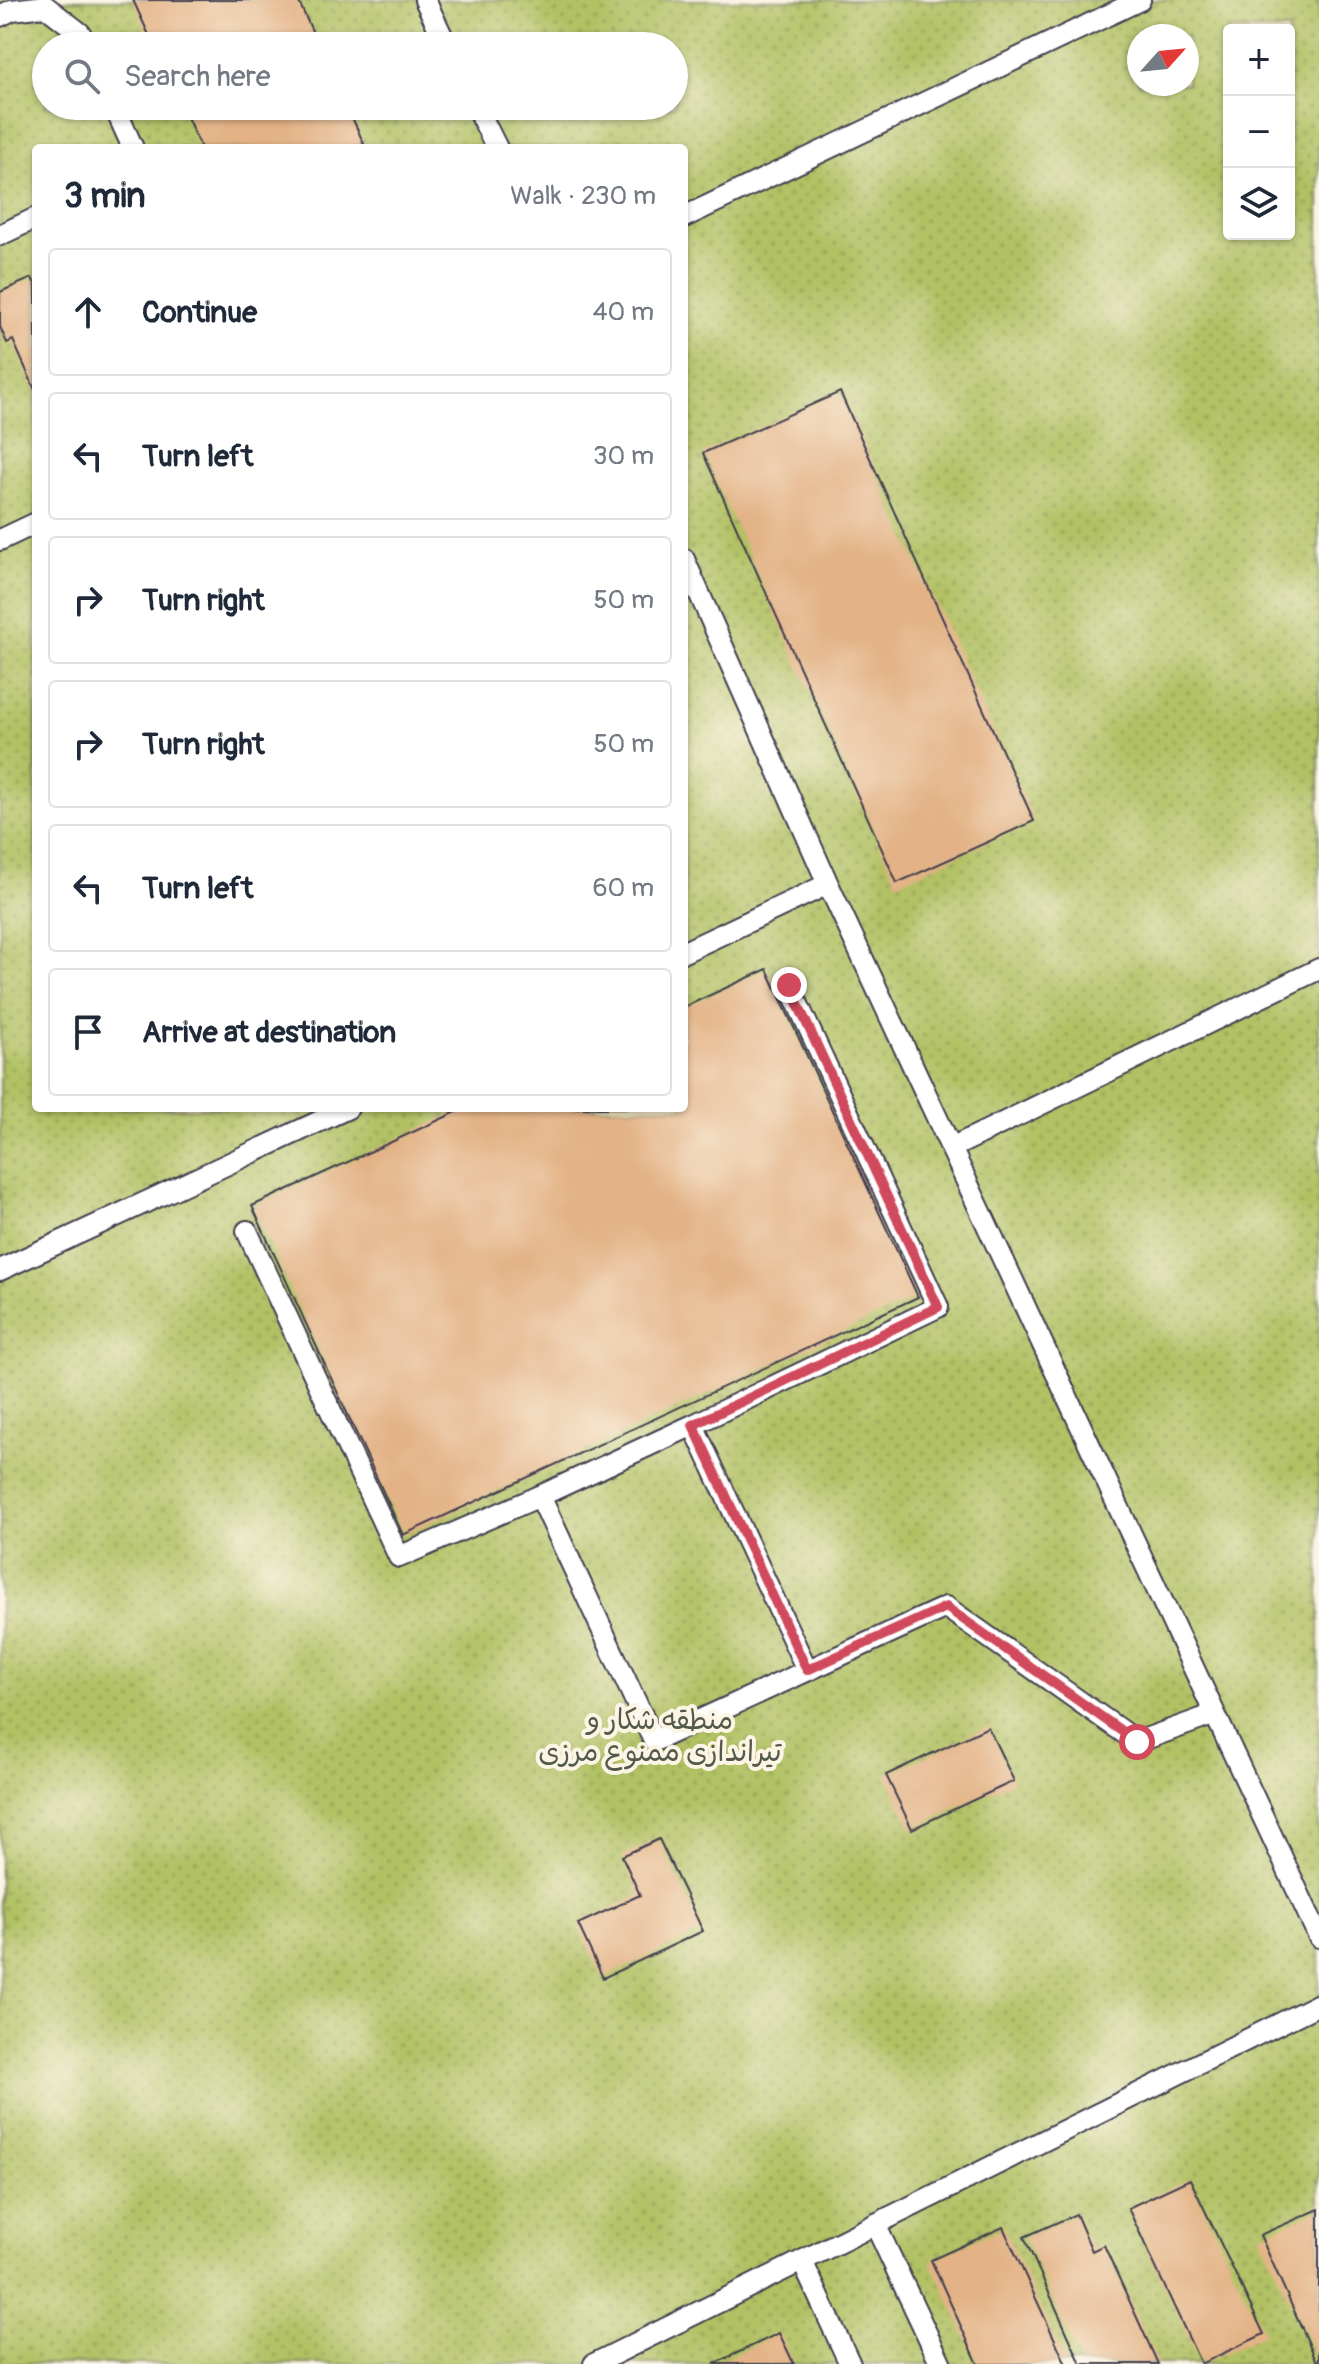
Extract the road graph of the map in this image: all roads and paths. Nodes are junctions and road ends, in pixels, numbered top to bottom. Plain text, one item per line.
1 (425, 0) edge
2 (1140, 0) edge
3 (0, 16) edge
4 (79, 32) edge
5 (440, 32) edge
6 (120, 120) edge
7 (483, 120) edge
8 (131, 144) edge
9 (495, 144) edge
10 (688, 215) edge
11 (32, 220) edge
12 (0, 235) edge
13 (32, 525) edge
14 (0, 540) edge
15 (688, 568) edge
16 (828, 884) junction
17 (688, 950) edge
18 (1319, 969) edge
19 (789, 985) dead end
20 (339, 1112) edge
21 (951, 1148) junction
22 (247, 1231) dead end
23 (0, 1270) edge
24 (693, 1425) junction
25 (540, 1496) junction
26 (807, 1670) junction
27 (1215, 1714) junction
28 (1319, 1937) edge
29 (1319, 2004) edge
30 (875, 2224) junction
31 (802, 2261) junction
32 (594, 2364) edge
33 (850, 2364) edge
34 (941, 2364) edge

1 - 5 lane
2 - 10 lane
3 - 4 lane
6 - 8 lane
7 - 9 lane
11 - 12 lane
13 - 14 lane
15 - 16 lane
16 - 17 lane
16 - 21 lane
18 - 21 lane
19 - 24 lane
20 - 23 lane
21 - 27 lane
22 - 25 lane
24 - 25 lane
24 - 26 lane
25 - 26 lane
26 - 27 lane
27 - 28 lane
29 - 30 lane
30 - 31 lane
30 - 34 lane
31 - 32 lane
31 - 33 lane

